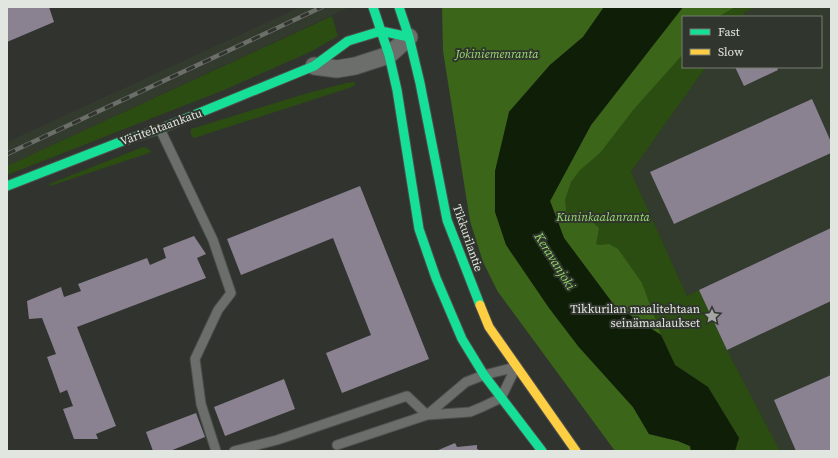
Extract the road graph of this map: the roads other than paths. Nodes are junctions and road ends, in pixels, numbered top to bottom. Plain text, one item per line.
1 (373, 7) edge
2 (399, 7) edge
3 (381, 31) junction
4 (409, 37) junction
5 (389, 56) junction
6 (314, 66) junction
7 (160, 129) junction
8 (7, 186) edge
9 (516, 367) junction
10 (484, 375) junction
11 (501, 398) junction
12 (427, 415) junction
13 (337, 445) dead end
14 (216, 451) edge
15 (234, 451) edge
16 (542, 451) edge
17 (576, 451) edge

1 - 3 main road
2 - 4 main road, Tikkurilantie
3 - 4 main road, Väritehtaankatu
3 - 5 main road
3 - 6 main road, Väritehtaankatu
4 - 5 street, Väritehtaankatu
4 - 9 main road, Tikkurilantie
5 - 6 street, Väritehtaankatu
5 - 10 main road
6 - 7 main road, Väritehtaankatu
7 - 8 main road, Väritehtaankatu
7 - 14 lane
9 - 10 lane
9 - 11 lane
9 - 17 main road, Tikkurilantie
10 - 11 main road
10 - 12 lane
11 - 12 lane
11 - 16 main road
12 - 13 lane
12 - 15 lane

